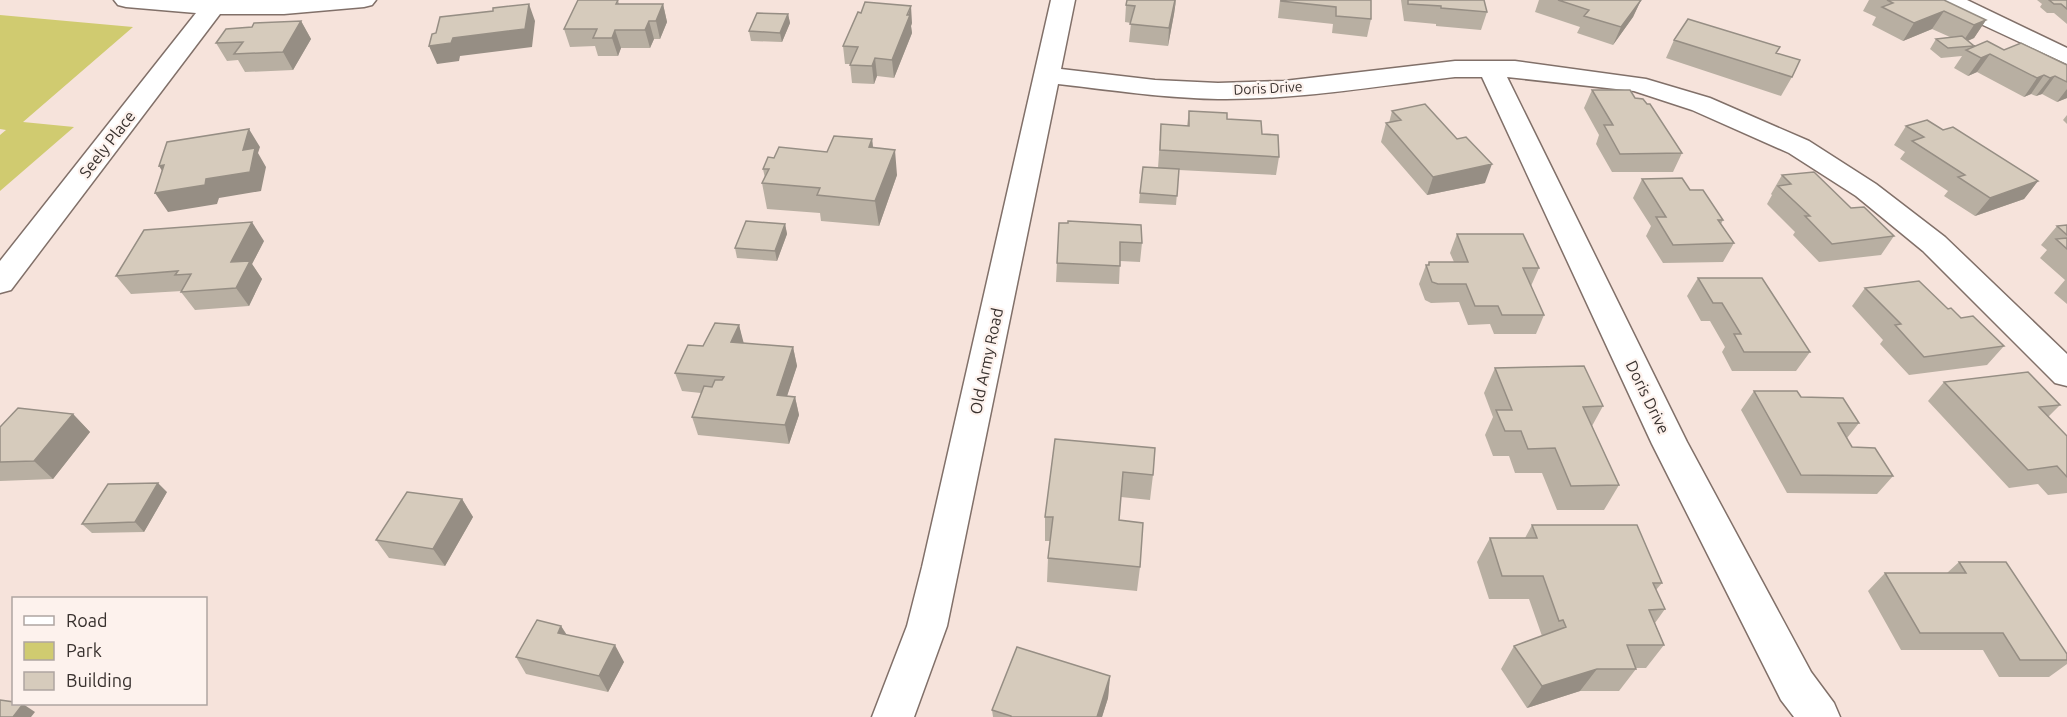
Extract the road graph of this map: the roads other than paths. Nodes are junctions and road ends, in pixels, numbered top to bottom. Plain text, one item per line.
1 (126, 0) edge
2 (364, 0) edge
3 (1063, 0) edge
4 (1948, 0) edge
5 (213, 7) junction
6 (2067, 57) edge
7 (1491, 69) junction
8 (1046, 75) junction
9 (0, 282) edge
10 (2067, 374) edge
11 (893, 717) edge
12 (1819, 717) edge

1 - 5 street
2 - 5 street
3 - 8 street, Old Army Road
4 - 6 street
5 - 9 street, Seely Place
7 - 8 street, Doris Drive
7 - 10 street, Doris Drive
7 - 12 street, Doris Drive
8 - 11 street, Old Army Road

